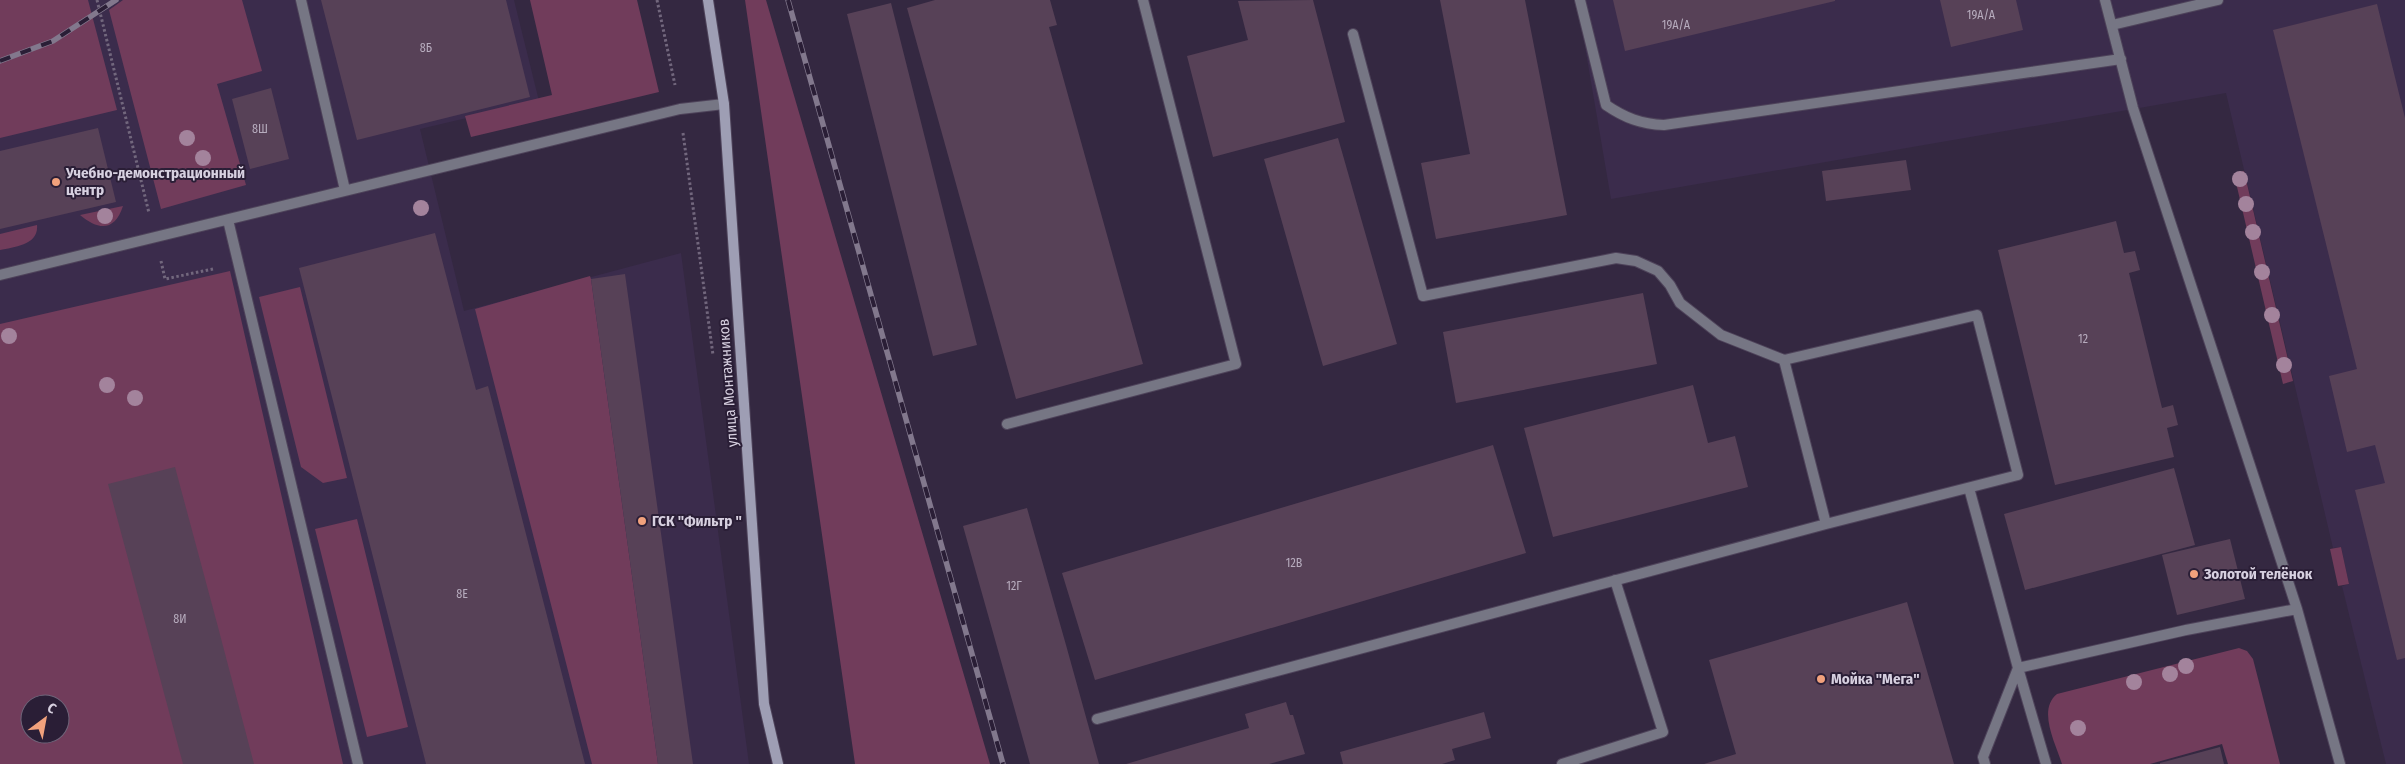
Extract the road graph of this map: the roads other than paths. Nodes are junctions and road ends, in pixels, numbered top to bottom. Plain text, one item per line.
1 (300, 0) edge
2 (708, 0) edge
3 (1143, 0) edge
4 (1580, 0) edge
5 (2105, 0) edge
6 (2218, 0) edge
7 (2112, 25) junction
8 (1352, 34) dead end
9 (2121, 59) junction
10 (724, 104) junction
11 (345, 190) junction
12 (228, 220) junction
13 (0, 275) edge
14 (1784, 360) junction
15 (1007, 424) dead end
16 (1969, 488) junction
17 (1826, 524) junction
18 (1615, 580) junction
19 (2297, 609) junction
20 (2018, 668) junction
21 (1097, 719) dead end
22 (358, 764) edge
23 (778, 764) edge
24 (1562, 764) edge
25 (1985, 764) edge
26 (2046, 764) edge
27 (2340, 764) edge

1 - 11 lane
2 - 10 main road, улица Монтажников
3 - 15 lane
4 - 9 lane
5 - 7 lane
6 - 7 lane
7 - 9 lane
8 - 14 lane
9 - 19 lane
10 - 11 lane
10 - 23 main road, улица Монтажников
11 - 12 lane
12 - 13 lane
12 - 22 lane
14 - 16 lane
14 - 17 lane
16 - 17 lane
16 - 20 lane
17 - 18 lane
18 - 21 lane
18 - 24 lane
19 - 20 lane
19 - 27 lane
20 - 25 lane
20 - 26 lane

